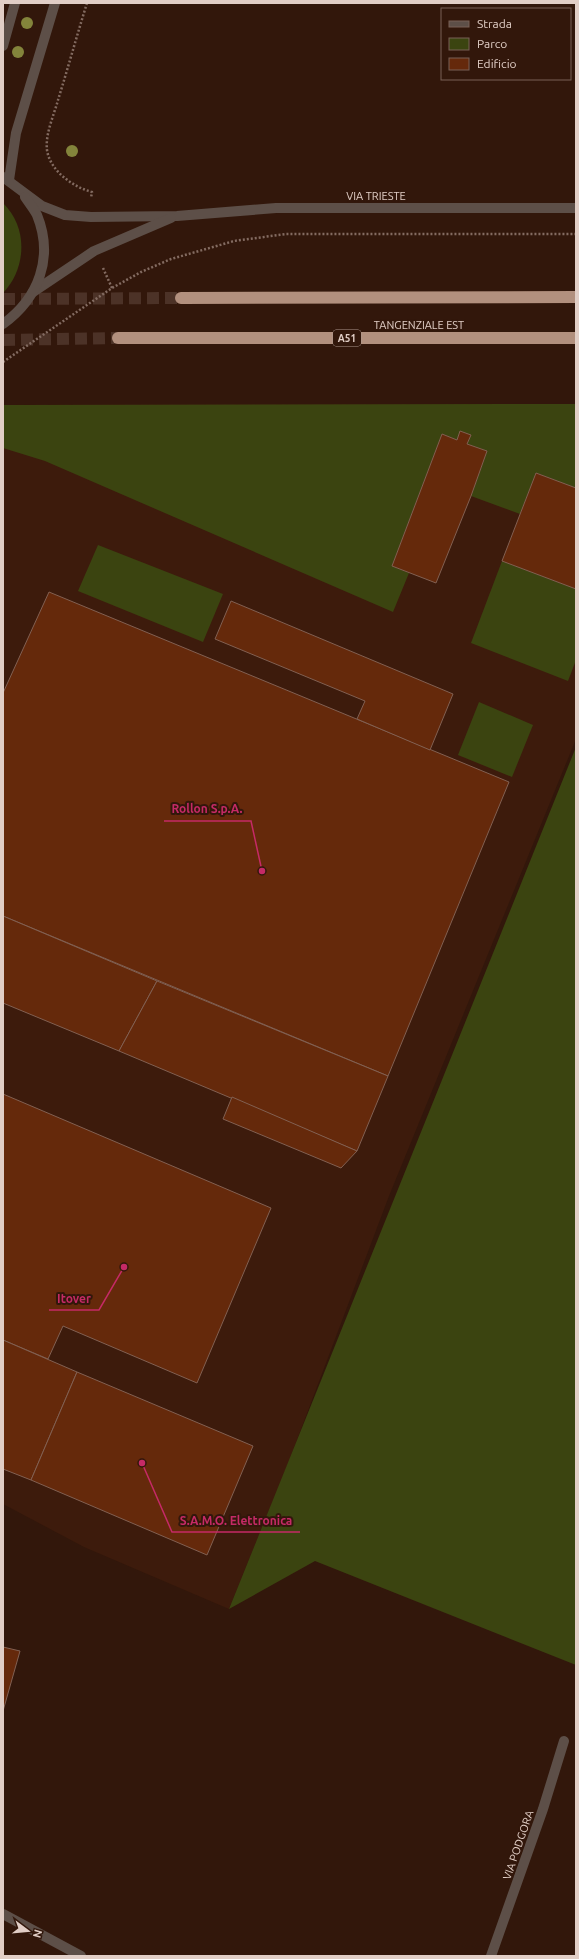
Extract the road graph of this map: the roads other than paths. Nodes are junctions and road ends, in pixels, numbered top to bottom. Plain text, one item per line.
1 (15, 3) edge
2 (55, 3) edge
3 (3, 46) edge
4 (6, 179) edge
5 (22, 192) junction
6 (576, 208) edge
7 (177, 216) junction
8 (33, 292) junction
9 (576, 297) edge
10 (181, 298) tunnel mouth
11 (3, 324) edge
12 (118, 338) tunnel mouth
13 (576, 338) edge
14 (564, 1741) dead end
15 (3, 1914) edge
16 (81, 1956) edge
17 (491, 1956) edge

1 - 3 street
2 - 4 street
4 - 5 street, VIA TRIESTE
5 - 7 street, VIA TRIESTE
5 - 8 street, VIA TRIESTE
6 - 7 street, VIA TRIESTE
7 - 8 street, VIA TRIESTE
8 - 11 street, VIA TRIESTE
9 - 10 highway
12 - 13 highway, TANGENZIALE EST / A51
14 - 17 street, VIA PODGORA
15 - 16 street

